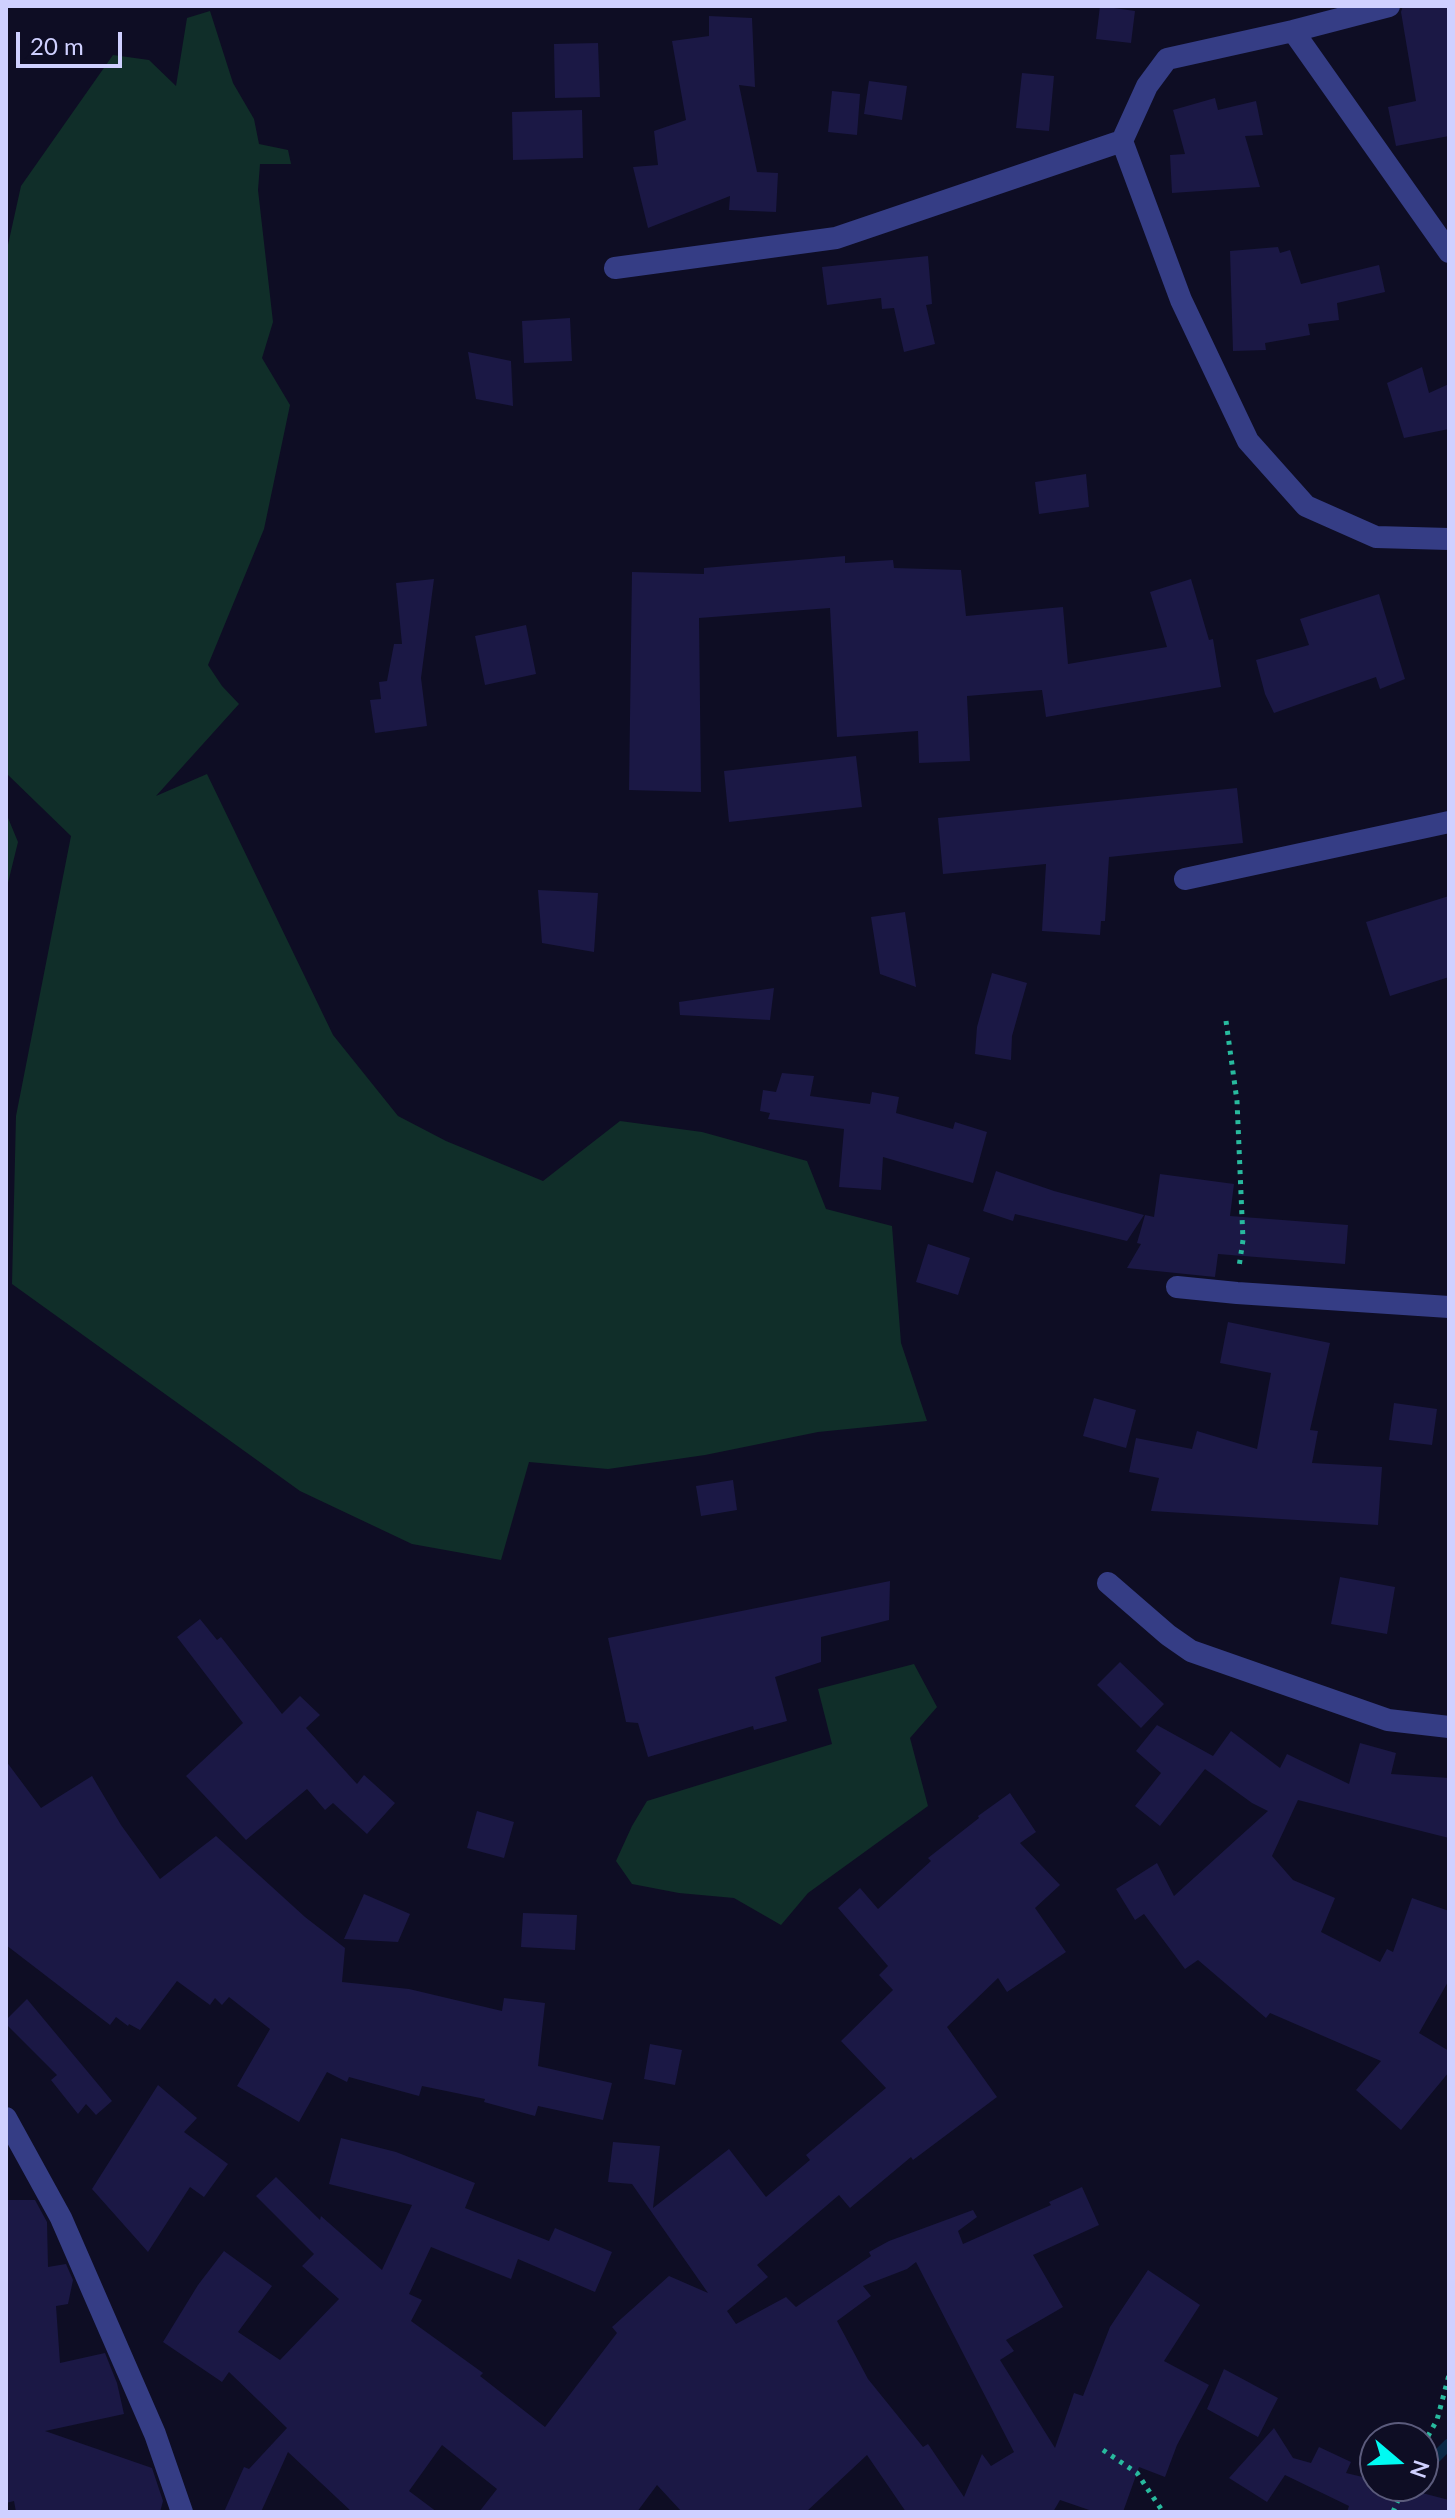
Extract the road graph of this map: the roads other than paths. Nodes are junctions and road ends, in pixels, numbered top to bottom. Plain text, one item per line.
1 (1389, 6) edge
2 (1293, 31) junction
3 (1122, 141) junction
4 (1449, 252) edge
5 (615, 268) dead end
6 (1449, 539) edge
7 (1449, 822) edge
8 (1185, 879) dead end
9 (1177, 1287) dead end
10 (1449, 1307) edge
11 (1108, 1583) dead end
12 (1449, 1727) edge
13 (6, 2118) edge
14 (182, 2512) edge

1 - 2 street
2 - 3 street
2 - 4 street
3 - 5 street
3 - 6 street
7 - 8 street
9 - 10 street
11 - 12 street
13 - 14 street

